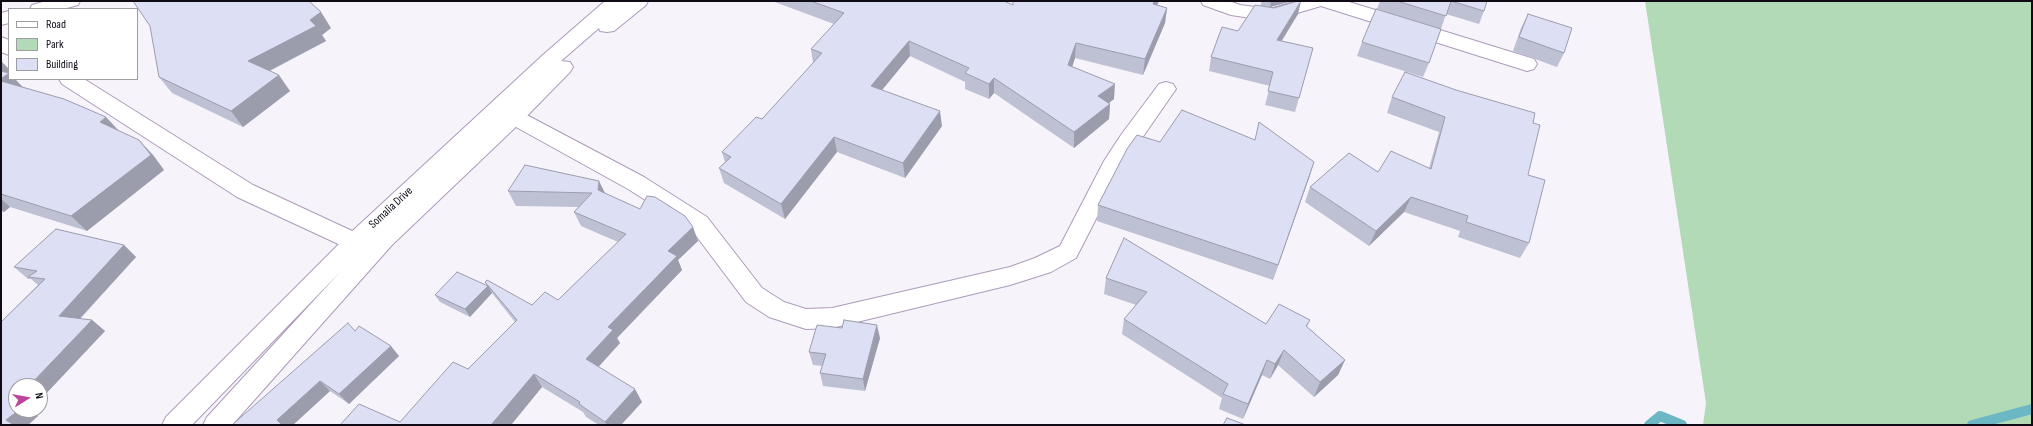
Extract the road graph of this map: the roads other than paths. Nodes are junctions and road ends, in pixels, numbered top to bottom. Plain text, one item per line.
1 (70, 1) edge
2 (616, 1) edge
3 (639, 1) edge
4 (1210, 1) edge
5 (1318, 1) edge
6 (1325, 1) edge
7 (43, 8) edge
8 (1527, 64) dead end
9 (71, 80) edge
10 (1166, 89) dead end
11 (514, 117) junction
12 (355, 242) junction
13 (176, 425) edge
14 (216, 425) edge

1 - 7 street
2 - 12 street, Somalia Drive
3 - 11 street, Somalia Drive
4 - 5 street
6 - 8 street
9 - 12 street
10 - 11 street
11 - 14 street, Somalia Drive
12 - 13 street, Somalia Drive

